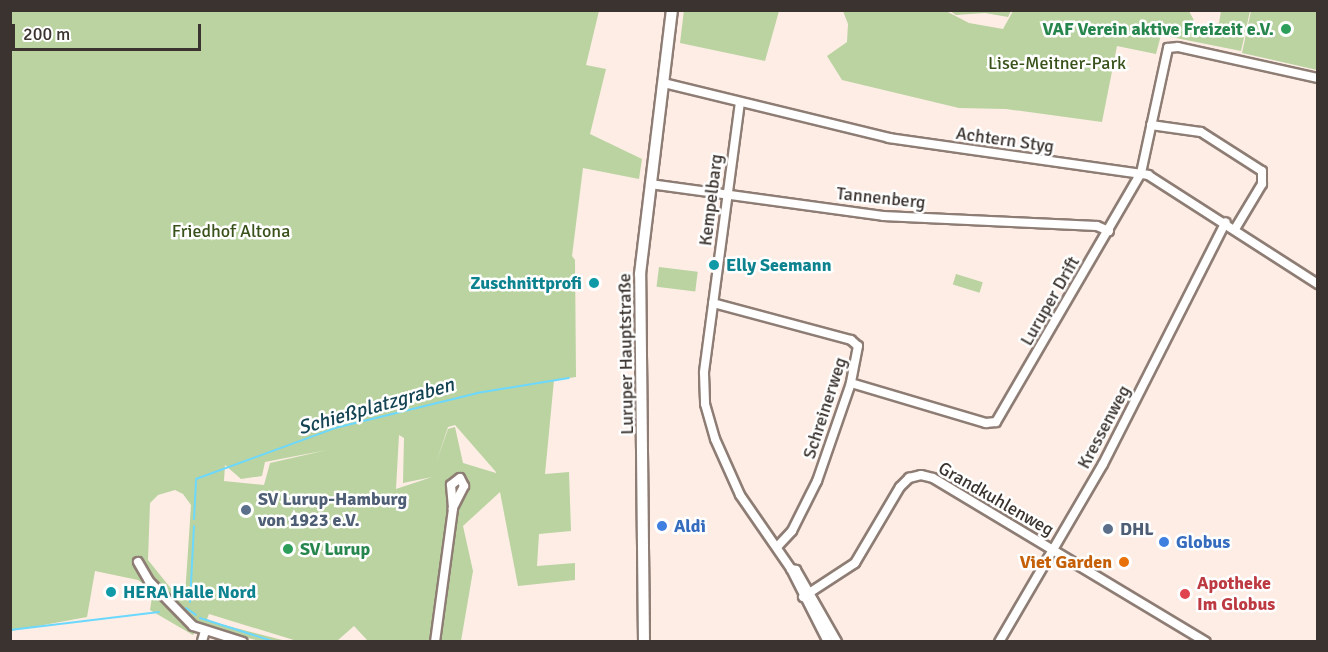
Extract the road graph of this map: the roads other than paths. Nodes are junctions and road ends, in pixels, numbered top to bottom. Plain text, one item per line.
1 (672, 10) edge
2 (1317, 78) edge
3 (664, 83) junction
4 (740, 102) junction
5 (1151, 124) junction
6 (1141, 173) junction
7 (650, 184) junction
8 (727, 195) junction
9 (1226, 222) junction
10 (1235, 229) junction
11 (1108, 231) junction
12 (1317, 284) edge
13 (713, 303) junction
14 (851, 383) junction
15 (453, 508) dead end
16 (777, 547) junction
17 (1053, 549) junction
18 (138, 562) dead end
19 (806, 595) junction
20 (205, 631) junction
21 (202, 641) edge
22 (197, 642) edge
23 (243, 642) edge
24 (435, 642) edge
25 (643, 642) edge
26 (828, 642) edge
27 (837, 642) edge
28 (999, 642) edge
29 (1206, 642) edge

1 - 3 main road, Luruper Hauptstraße
2 - 5 street, Luruper Drift
3 - 4 street, Achtern Styg
3 - 7 main road, Luruper Hauptstraße
4 - 6 street, Achtern Styg
4 - 8 street, Kempelbarg
5 - 6 street, Luruper Drift
5 - 10 street
6 - 9 street, Achtern Styg
6 - 11 street, Luruper Drift
7 - 8 street, Tannenberg
7 - 25 main road, Luruper Hauptstraße
8 - 11 street, Tannenberg
8 - 13 street, Kempelbarg
9 - 10 street, Achtern Styg
9 - 17 street, Kressenweg
10 - 12 street, Achtern Styg
11 - 14 street, Luruper Drift
13 - 14 street, Schreinerweg
13 - 16 street, Kempelbarg
14 - 16 street, Schreinerweg
15 - 24 street
16 - 19 street, Kempelbarg
17 - 19 street, Grandkuhlenweg
17 - 28 street, Kressenweg
17 - 29 street, Grandkuhlenweg
18 - 20 street
19 - 26 street
19 - 27 street
20 - 21 street
20 - 23 street
21 - 22 street

